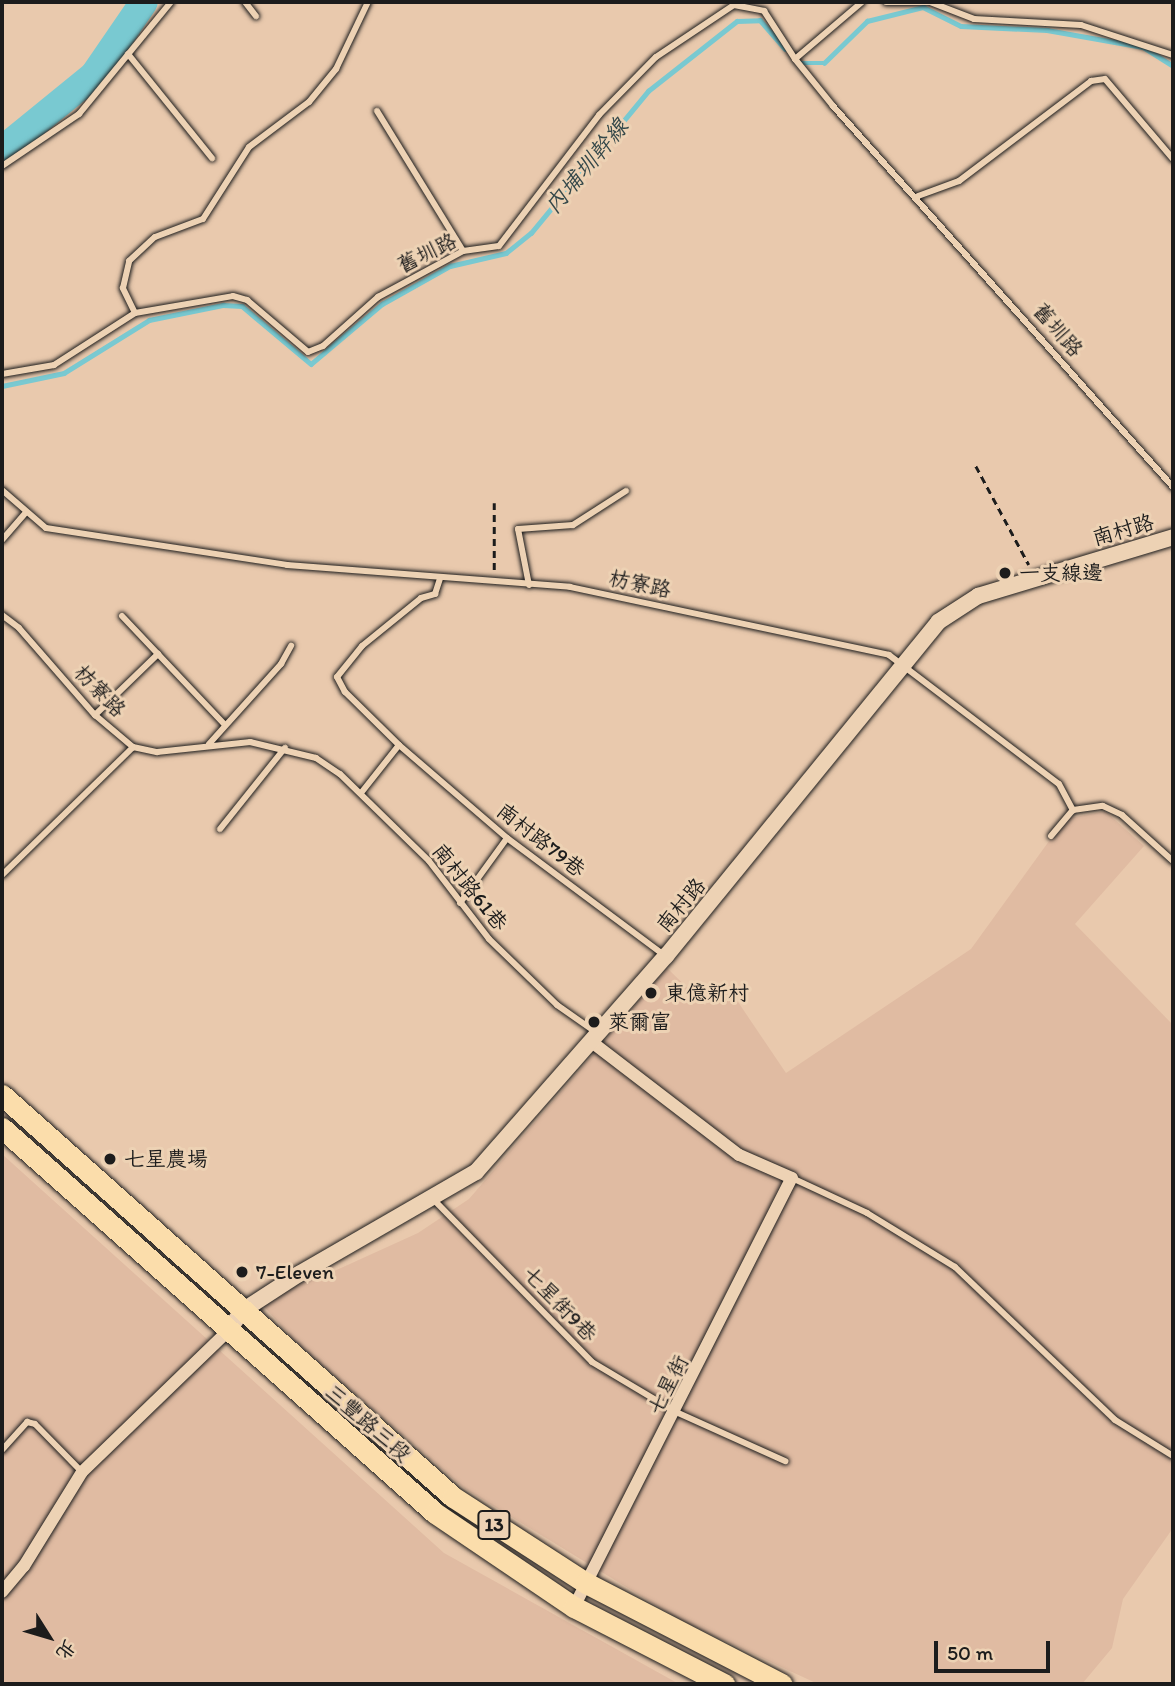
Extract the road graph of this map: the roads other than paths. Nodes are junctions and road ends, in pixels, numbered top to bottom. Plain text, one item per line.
1 (171, 2) edge
2 (245, 2) edge
3 (368, 2) edge
4 (863, 2) edge
5 (886, 2) edge
6 (256, 16) dead end
7 (128, 54) junction
8 (1173, 55) edge
9 (795, 59) junction
10 (377, 111) dead end
11 (212, 158) dead end
12 (1173, 159) edge
13 (2, 166) edge
14 (918, 195) junction
15 (463, 251) junction
16 (135, 313) junction
17 (2, 373) edge
18 (1173, 487) edge
19 (2, 490) edge
20 (626, 491) dead end
21 (26, 514) junction
22 (1173, 537) edge
23 (2, 540) edge
24 (440, 579) junction
25 (529, 585) junction
26 (2, 615) edge
27 (122, 616) dead end
28 (291, 646) dead end
29 (158, 654) junction
30 (901, 663) junction
31 (95, 715) junction
32 (225, 726) junction
33 (209, 744) junction
34 (399, 745) junction
35 (133, 747) junction
36 (285, 748) junction
37 (316, 758) joint
38 (361, 793) junction
39 (1073, 810) junction
40 (220, 829) dead end
41 (1051, 836) dead end
42 (507, 838) junction
43 (1173, 861) edge
44 (2, 876) edge
45 (460, 903) junction
46 (666, 956) junction
47 (596, 1038) junction
48 (2, 1095) edge
49 (2, 1128) edge
50 (792, 1178) junction
51 (434, 1200) junction
52 (242, 1311) junction
53 (227, 1332) junction
54 (676, 1412) junction
55 (2, 1450) edge
56 (1173, 1456) edge
57 (785, 1461) dead end
58 (82, 1472) junction
59 (586, 1583) junction
60 (2, 1592) edge
61 (574, 1607) junction
62 (724, 1684) edge
63 (782, 1684) edge

1 - 7 lane
2 - 6 lane
3 - 16 lane
4 - 9 lane
5 - 8 lane
7 - 11 lane
7 - 13 lane
9 - 14 lane, 舊圳路
9 - 15 lane, 舊圳路
10 - 15 lane
12 - 14 lane
14 - 18 lane, 舊圳路
15 - 16 lane, 舊圳路
16 - 17 lane, 舊圳路
19 - 21 lane
20 - 25 lane
21 - 23 lane
21 - 24 lane, 枋寮路
22 - 30 street, 南村路
24 - 25 lane, 枋寮路
24 - 34 lane, 南村路79巷
25 - 30 lane, 枋寮路
26 - 31 lane, 枋寮路
27 - 29 lane
28 - 32 lane
29 - 31 lane
29 - 32 lane
30 - 39 lane, 枋寮路
30 - 46 street, 南村路
31 - 35 lane, 枋寮路
32 - 33 lane
33 - 35 lane, 枋寮路
33 - 36 lane, 枋寮路
34 - 38 lane
34 - 42 lane, 南村路79巷
35 - 44 lane
36 - 37 lane, 枋寮路
36 - 40 lane
37 - 38 lane, 南村路61巷
38 - 45 lane, 南村路61巷
39 - 41 lane
39 - 43 lane
42 - 45 lane
42 - 46 lane, 南村路79巷
45 - 47 lane, 南村路61巷
46 - 47 street, 南村路
47 - 50 street
47 - 51 street, 南村路
48 - 52 main road, 三豐路三段 / 13
49 - 53 main road, 三豐路三段 / 13
50 - 54 street, 七星街
50 - 56 lane
51 - 52 street, 南村路
51 - 54 lane, 七星街9巷
52 - 53 street, 南村路
52 - 59 main road, 三豐路三段 / 13
53 - 58 street
53 - 61 main road, 三豐路三段 / 13
54 - 57 lane, 七星街9巷
54 - 59 street, 七星街
55 - 58 lane
58 - 60 street
59 - 61 street, 七星街
59 - 63 main road, 三豐路三段 / 13
61 - 62 main road, 三豐路三段 / 13

